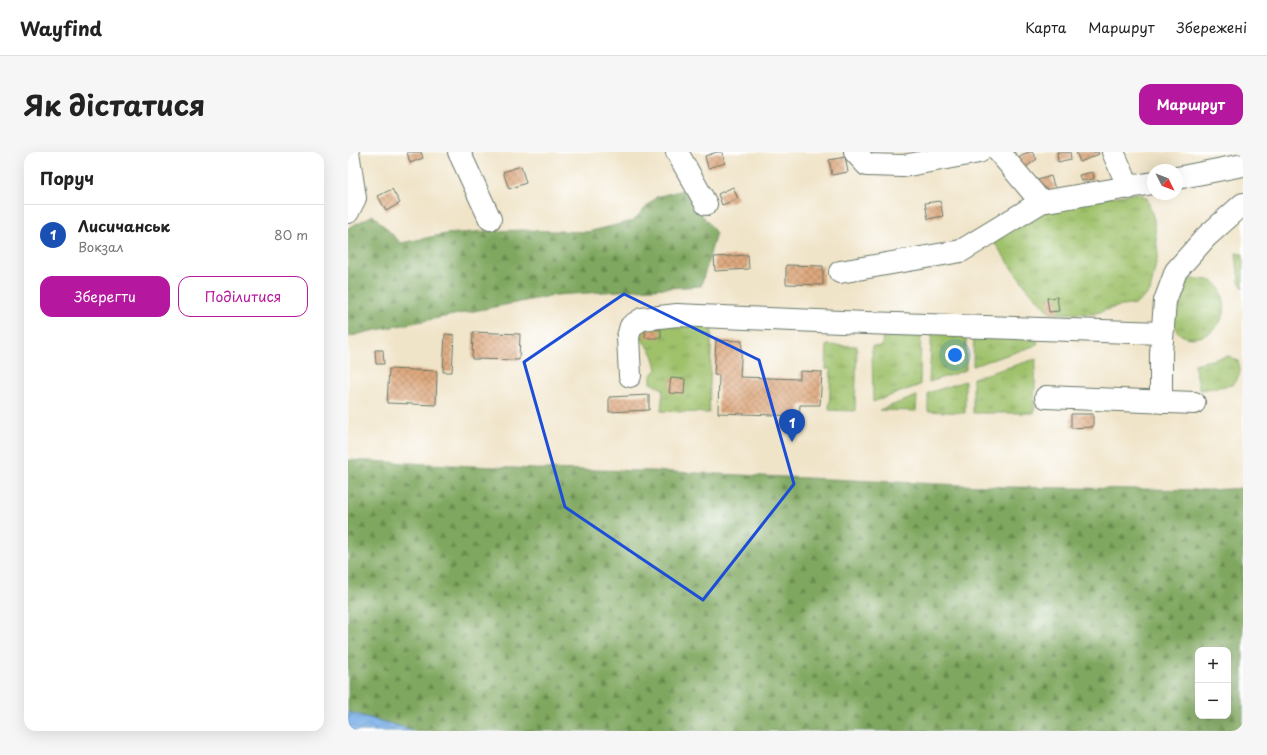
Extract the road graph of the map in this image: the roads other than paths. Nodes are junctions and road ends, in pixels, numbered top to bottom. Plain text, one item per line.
1 (348, 152) edge
2 (459, 152) edge
3 (677, 152) edge
4 (855, 152) edge
5 (979, 152) edge
6 (999, 152) edge
7 (1113, 152) edge
8 (1243, 165) edge
9 (1183, 177) edge
10 (1147, 184) edge
11 (1129, 188) junction
12 (1041, 202) junction
13 (706, 204) dead end
14 (1243, 204) edge
15 (348, 212) edge
16 (490, 219) dead end
17 (840, 272) dead end
18 (1162, 333) junction
19 (630, 376) dead end
20 (1046, 397) dead end
21 (1161, 402) junction
22 (1194, 403) dead end

1 - 15 street
2 - 16 street
3 - 13 street
4 - 5 street
6 - 12 street
7 - 11 street
8 - 9 street
10 - 11 street
11 - 12 street
12 - 17 street
14 - 18 street
18 - 19 street
18 - 21 street
20 - 21 street
21 - 22 street

